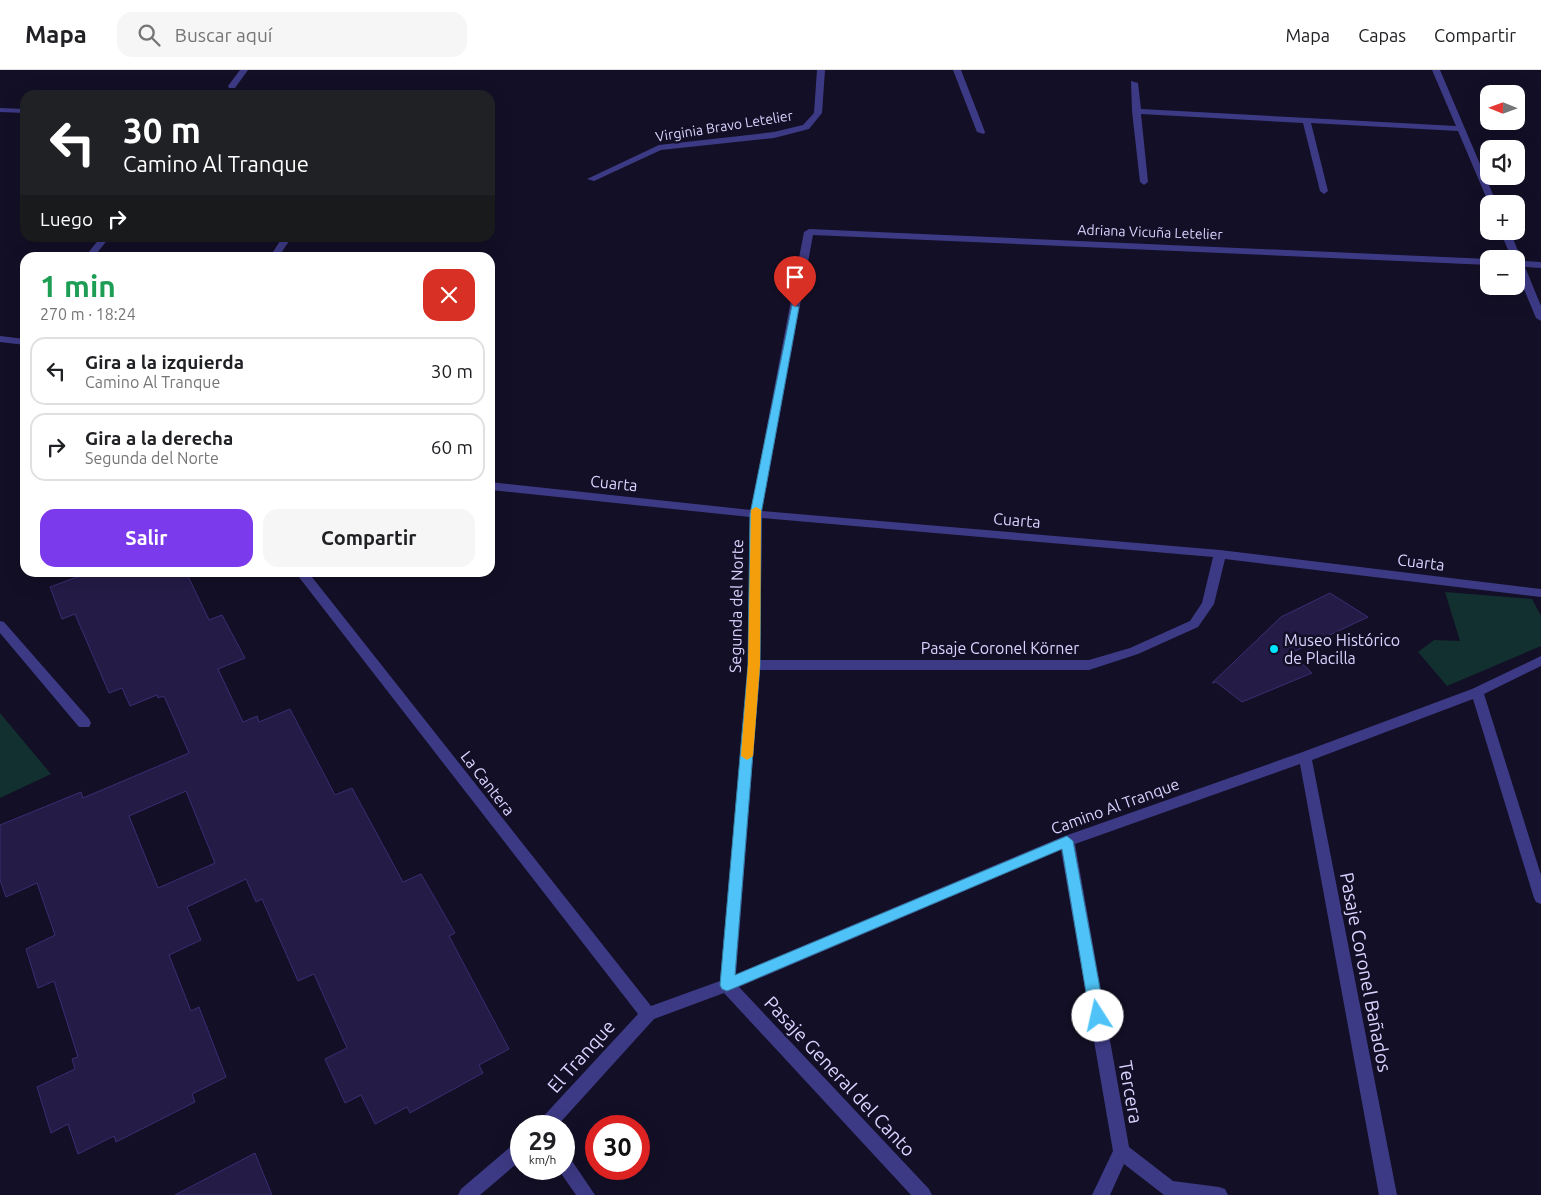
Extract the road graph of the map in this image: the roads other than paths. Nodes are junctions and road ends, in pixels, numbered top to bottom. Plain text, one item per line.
1 (244, 70) edge
2 (821, 70) edge
3 (957, 70) edge
4 (1436, 70) edge
5 (1134, 84) dead end
6 (232, 86) dead end
7 (0, 110) edge
8 (20, 111) edge
9 (1136, 111) junction
10 (1306, 119) junction
11 (1461, 128) junction
12 (981, 132) dead end
13 (591, 179) dead end
14 (1144, 182) dead end
15 (1324, 191) dead end
16 (1489, 195) edge
17 (809, 232) joint
18 (101, 242) edge
19 (93, 252) edge
20 (1480, 262) edge
21 (1525, 264) edge
22 (1541, 265) edge
23 (1525, 280) edge
24 (1541, 318) edge
25 (0, 339) edge
26 (20, 341) edge
27 (495, 487) edge
28 (756, 514) junction
29 (1220, 554) junction
30 (305, 577) edge
31 (1541, 593) edge
32 (0, 625) edge
33 (1541, 661) edge
34 (754, 665) junction
35 (1477, 692) junction
36 (84, 723) dead end
37 (1306, 757) junction
38 (1067, 841) junction
39 (1541, 898) edge
40 (727, 985) junction
41 (648, 1014) junction
42 (556, 1115) edge
43 (1122, 1151) junction
44 (510, 1158) edge
45 (575, 1180) edge
46 (467, 1195) edge
47 (586, 1195) edge
48 (923, 1195) edge
49 (1101, 1195) edge
50 (1219, 1195) edge
51 (1388, 1195) edge

1 - 6 street
2 - 13 street, Virginia Bravo Letelier
3 - 12 street
4 - 11 street
5 - 9 street
7 - 8 street
9 - 10 street
9 - 14 street
10 - 11 street
10 - 15 street
11 - 16 street
17 - 20 street, Adriana Vicuña Letelier
17 - 28 street, Segunda del Norte
18 - 19 street
21 - 22 street
23 - 24 street
25 - 26 street
27 - 28 street, Cuarta
28 - 29 street, Cuarta
28 - 34 street, Segunda del Norte
29 - 31 street, Cuarta
29 - 34 street, Pasaje Coronel Körner
30 - 41 street, La Cantera
32 - 36 street
33 - 35 street, Camino Al Tranque
34 - 40 street, Segunda del Norte
35 - 37 street, Camino Al Tranque
35 - 39 street
37 - 38 street, Camino Al Tranque
37 - 51 street, Pasaje Coronel Bañados
38 - 40 street, Camino Al Tranque
38 - 43 street, Tercera
40 - 41 street, Camino Al Tranque
40 - 48 street, Pasaje General del Canto
41 - 42 street, El Tranque
43 - 49 street
43 - 50 street
44 - 46 street
45 - 47 street

